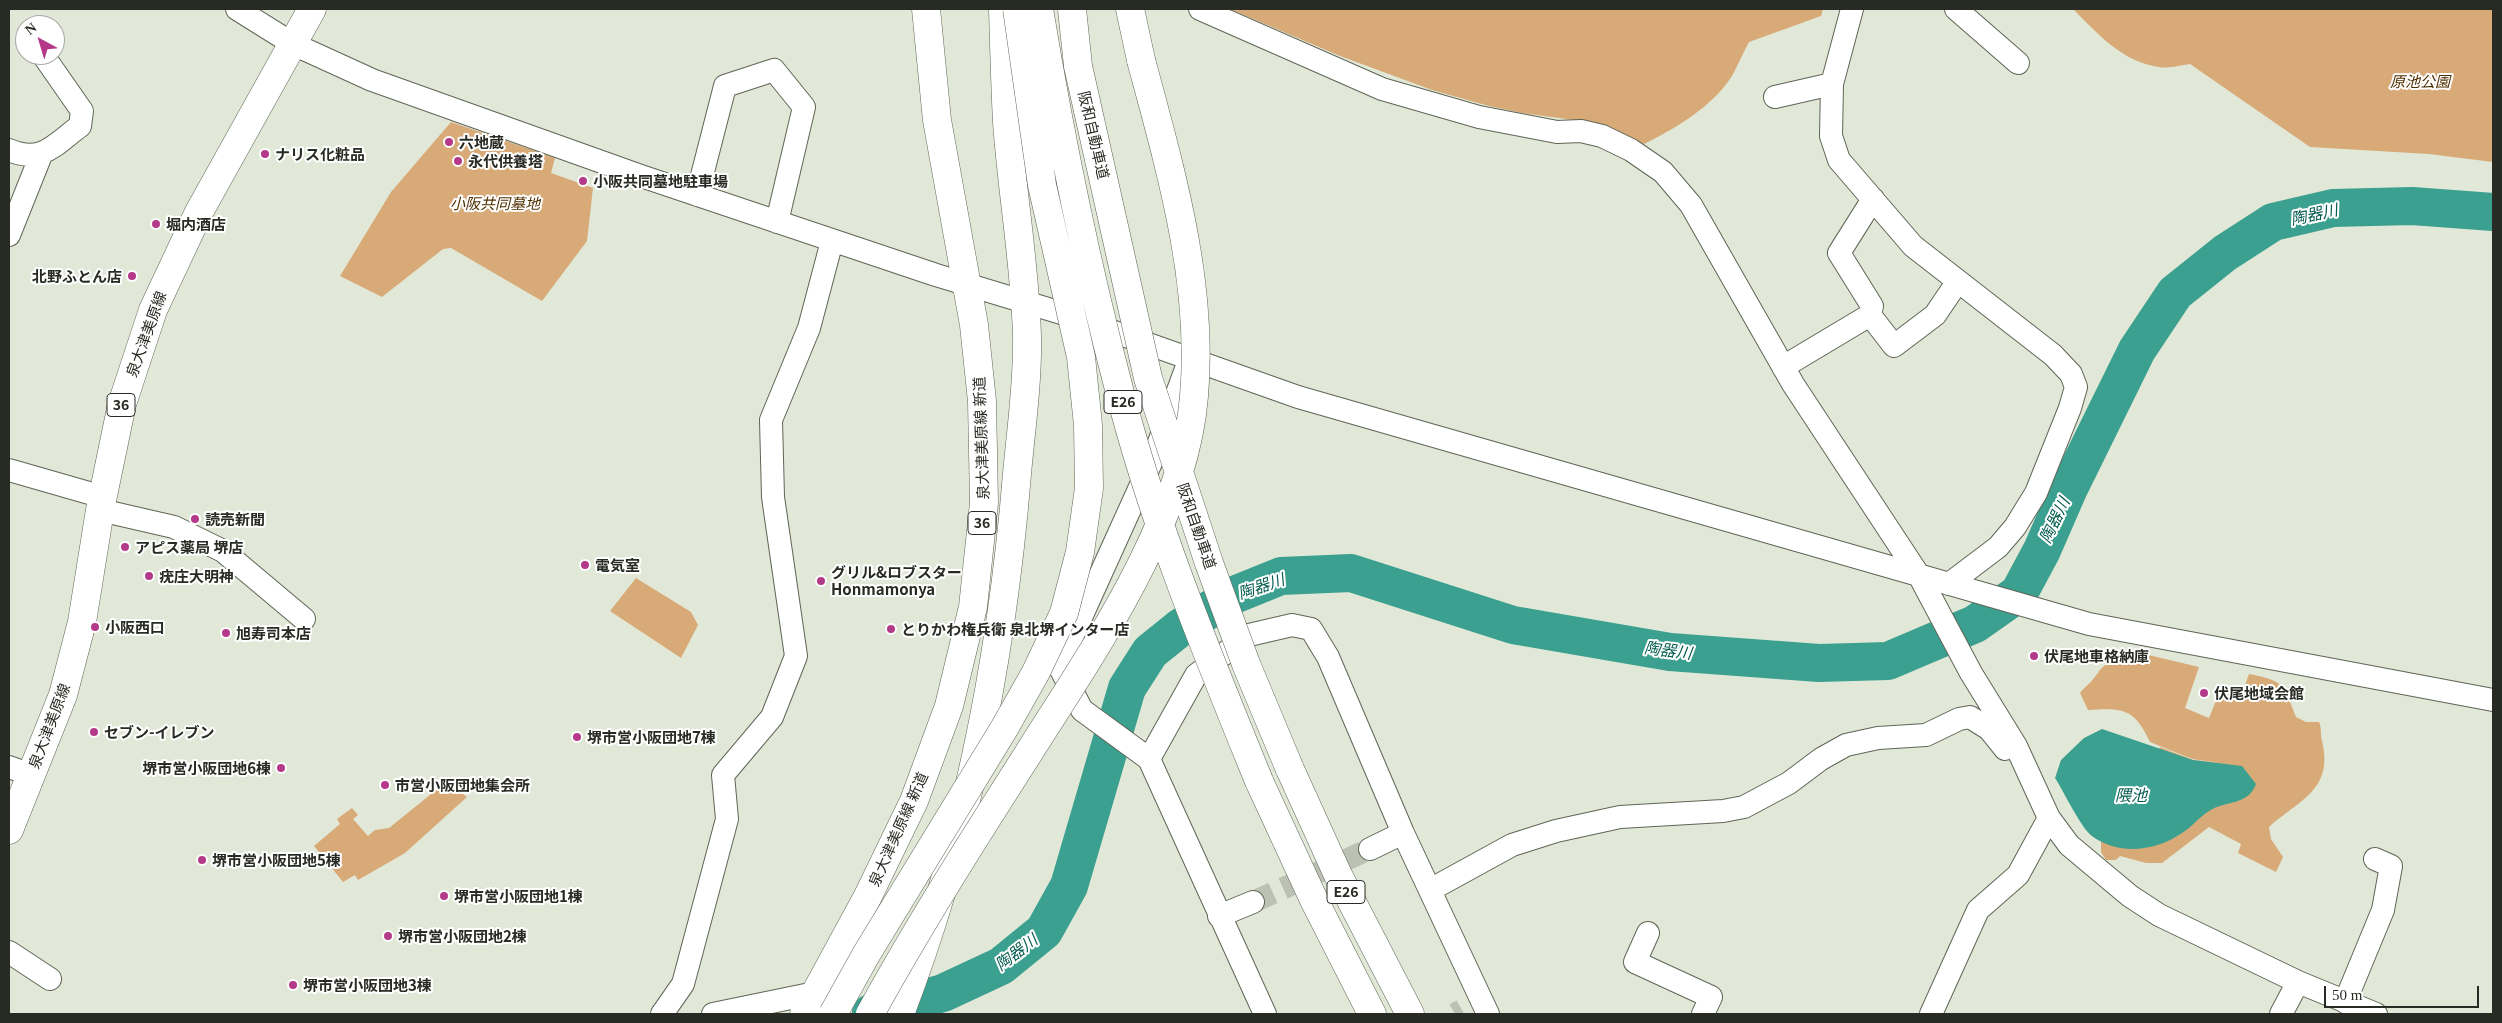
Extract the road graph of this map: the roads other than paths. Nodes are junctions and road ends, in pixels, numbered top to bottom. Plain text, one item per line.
1 (237, 9) edge
2 (312, 9) edge
3 (926, 9) edge
4 (1003, 9) edge
5 (1017, 9) edge
6 (1039, 9) edge
7 (1072, 9) edge
8 (1130, 9) edge
9 (1200, 9) edge
10 (1852, 9) edge
11 (1956, 9) edge
12 (293, 44) junction
13 (2018, 63) dead end
14 (50, 65) edge
15 (1832, 84) junction
16 (1774, 97) dead end
17 (9, 150) edge
18 (41, 155) junction
19 (697, 195) junction
20 (1872, 199) junction
21 (777, 222) junction
22 (9, 235) edge
23 (832, 241) junction
24 (1958, 281) junction
25 (967, 285) junction
26 (1025, 302) junction
27 (1870, 315) junction
28 (1190, 358) junction
29 (1783, 367) junction
30 (9, 470) edge
31 (102, 504) junction
32 (1920, 577) junction
33 (1949, 584) junction
34 (304, 619) dead end
35 (2493, 700) edge
36 (1149, 759) junction
37 (20, 771) edge
38 (2032, 783) junction
39 (2048, 818) junction
40 (9, 830) edge
41 (1403, 833) junction
42 (1370, 849) tunnel mouth
43 (2375, 859) dead end
44 (1430, 890) junction
45 (1253, 902) tunnel mouth
46 (1219, 916) junction
47 (1648, 933) dead end
48 (9, 952) edge
49 (50, 979) dead end
50 (2298, 982) junction
51 (2345, 1002) junction
52 (815, 1007) edge
53 (1477, 1008) edge
54 (662, 1014) edge
55 (713, 1014) edge
56 (870, 1014) edge
57 (900, 1014) edge
58 (1265, 1014) edge
59 (1372, 1014) edge
60 (1410, 1014) edge
61 (1703, 1014) edge
62 (1931, 1014) edge
63 (2281, 1014) edge
64 (2376, 1014) edge

1 - 12 street
2 - 12 main road, 泉大津美原線 / 36
3 - 25 main road, 泉大津美原線 新道 / 36
4 - 26 main road, 36
5 - 52 main road, bridge
6 - 59 main road, 阪和自動車道 / E26, bridge
7 - 60 main road, 阪和自動車道 / E26, bridge
8 - 56 main road, bridge
9 - 29 street
10 - 15 street
11 - 13 street
12 - 19 street
12 - 31 main road, 泉大津美原線 / 36
14 - 18 street
15 - 16 street
15 - 20 street
17 - 18 street
18 - 22 street
19 - 21 street
19 - 21 street
20 - 24 street
20 - 27 street
21 - 23 street
23 - 25 street
23 - 54 street
24 - 27 street
24 - 33 street
25 - 26 street
25 - 52 main road, 泉大津美原線 新道 / 36
26 - 28 street
26 - 57 main road, 36
27 - 29 street
28 - 32 street
28 - 36 street
29 - 32 street
30 - 31 street
31 - 34 street
31 - 37 main road, 泉大津美原線 / 36
32 - 33 street
32 - 38 street
33 - 35 street
36 - 41 street
36 - 46 street
37 - 40 main road, 泉大津美原線 / 36
38 - 39 street
38 - 44 street
39 - 50 street
39 - 62 street
41 - 42 street
41 - 44 street
43 - 51 street
44 - 53 street
45 - 46 street
46 - 58 street
47 - 61 street
48 - 49 street
50 - 51 street
50 - 63 street
51 - 64 street
52 - 55 street

